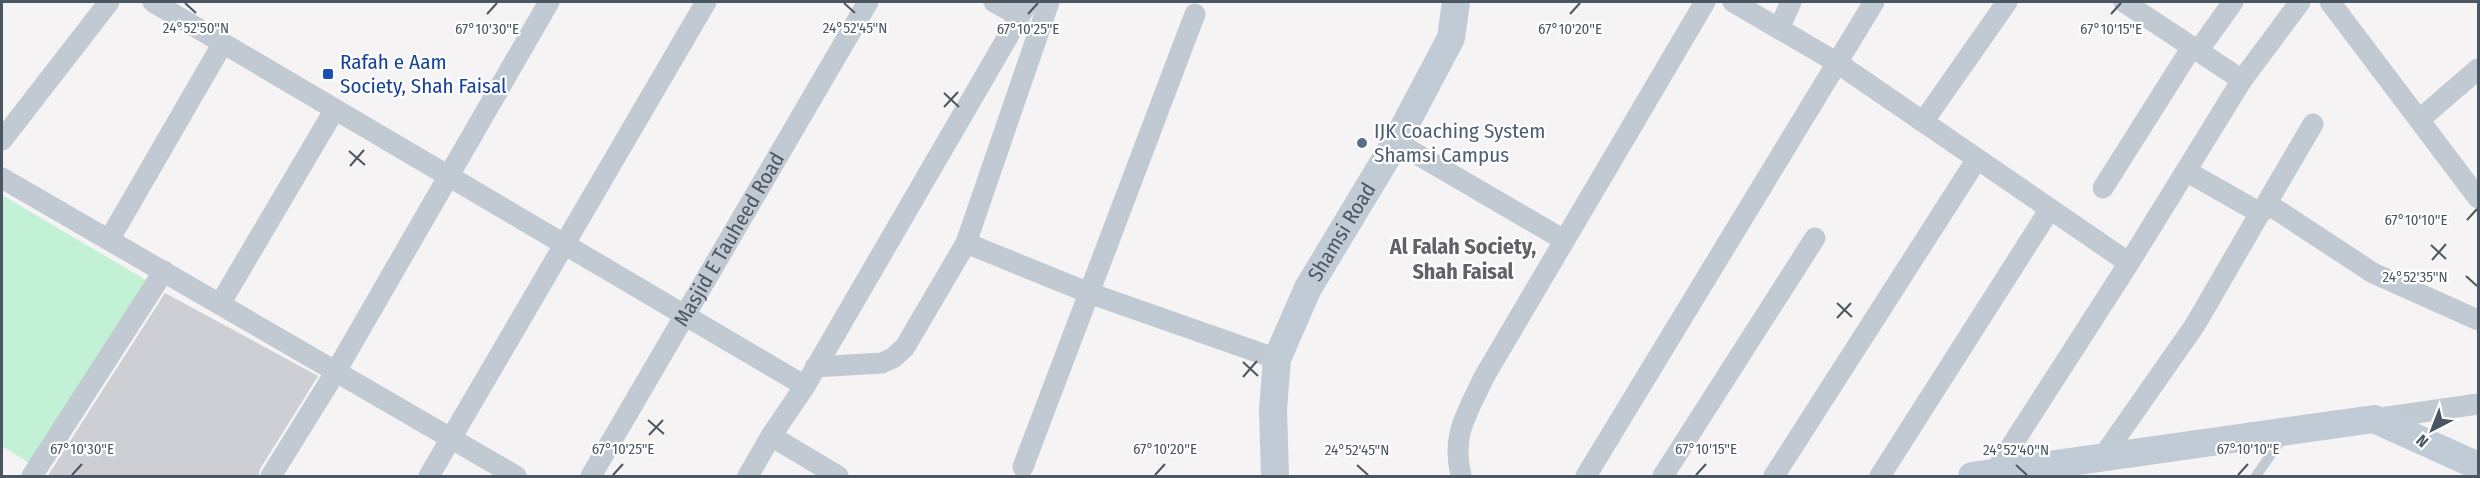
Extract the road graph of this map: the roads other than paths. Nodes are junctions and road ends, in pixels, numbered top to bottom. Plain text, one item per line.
1 (109, 2) edge
2 (153, 2) edge
3 (549, 2) edge
4 (706, 2) edge
5 (868, 2) edge
6 (994, 2) edge
7 (1049, 2) edge
8 (1456, 2) edge
9 (1705, 2) edge
10 (1733, 2) edge
11 (1791, 2) edge
12 (1874, 2) edge
13 (2007, 2) edge
14 (2124, 2) edge
15 (2233, 2) edge
16 (2300, 2) edge
17 (2330, 2) edge
18 (1023, 8) edge
19 (1195, 14) dead end
20 (1779, 29) junction
21 (223, 43) junction
22 (2195, 49) junction
23 (1836, 62) junction
24 (2478, 69) edge
25 (2242, 80) junction
26 (335, 109) junction
27 (2420, 119) junction
28 (1923, 122) junction
29 (2313, 124) dead end
30 (2, 140) edge
31 (1396, 142) junction
32 (1977, 159) junction
33 (2186, 171) junction
34 (448, 175) junction
35 (2, 178) edge
36 (2103, 188) dead end
37 (2478, 198) edge
38 (2050, 209) junction
39 (2263, 210) junction
40 (1815, 238) dead end
41 (109, 240) junction
42 (1564, 240) junction
43 (966, 243) junction
44 (564, 245) junction
45 (2129, 263) junction
46 (164, 271) junction
47 (1089, 293) junction
48 (220, 304) junction
49 (685, 316) junction
50 (2478, 320) edge
51 (1277, 359) junction
52 (335, 373) junction
53 (810, 377) junction
54 (2478, 404) edge
55 (2374, 419) junction
56 (2287, 432) junction
57 (771, 436) junction
58 (451, 439) junction
59 (2102, 458) junction
60 (2478, 466) edge
61 (1023, 467) dead end
62 (1995, 475) edge
63 (32, 477) edge
64 (271, 477) edge
65 (429, 477) edge
66 (516, 477) edge
67 (591, 477) edge
68 (748, 477) edge
69 (838, 477) edge
70 (1275, 477) edge
71 (1461, 477) edge
72 (1586, 477) edge
73 (1663, 477) edge
74 (1774, 477) edge
75 (1880, 477) edge
76 (2256, 477) edge

1 - 30 street
2 - 21 street
3 - 34 street
4 - 44 street
5 - 49 street, Masjid E Tauheed Road
6 - 18 street
7 - 43 street
8 - 31 street, Shamsi Road
9 - 42 street
10 - 20 street
11 - 20 street
12 - 23 street
13 - 28 street
14 - 22 street
15 - 22 street
16 - 25 street
17 - 27 street
18 - 53 street
19 - 47 street
20 - 23 street
21 - 26 street
21 - 41 street
22 - 25 street
22 - 36 street
23 - 28 street
23 - 72 street
24 - 27 street
25 - 33 street
26 - 34 street
26 - 48 street
27 - 37 street
28 - 32 street
29 - 39 street
31 - 42 street
31 - 51 street, Shamsi Road
32 - 38 street
32 - 74 street
33 - 39 street
33 - 45 street
34 - 44 street
34 - 52 street
35 - 41 street
38 - 45 street
38 - 75 street
39 - 50 street
39 - 59 street
40 - 73 street
41 - 46 street
42 - 71 street
43 - 47 street
43 - 53 street
44 - 49 street
44 - 58 street
45 - 62 street
46 - 48 street
46 - 63 street
47 - 51 street
47 - 61 street
48 - 52 street
49 - 53 street
49 - 67 street, Masjid E Tauheed Road
51 - 70 street, Shamsi Road
52 - 58 street
52 - 64 street
53 - 57 street
54 - 55 street
55 - 56 street
55 - 60 street
56 - 59 street
56 - 76 lane
57 - 68 street
57 - 69 street
58 - 65 street
58 - 66 street
59 - 62 street

